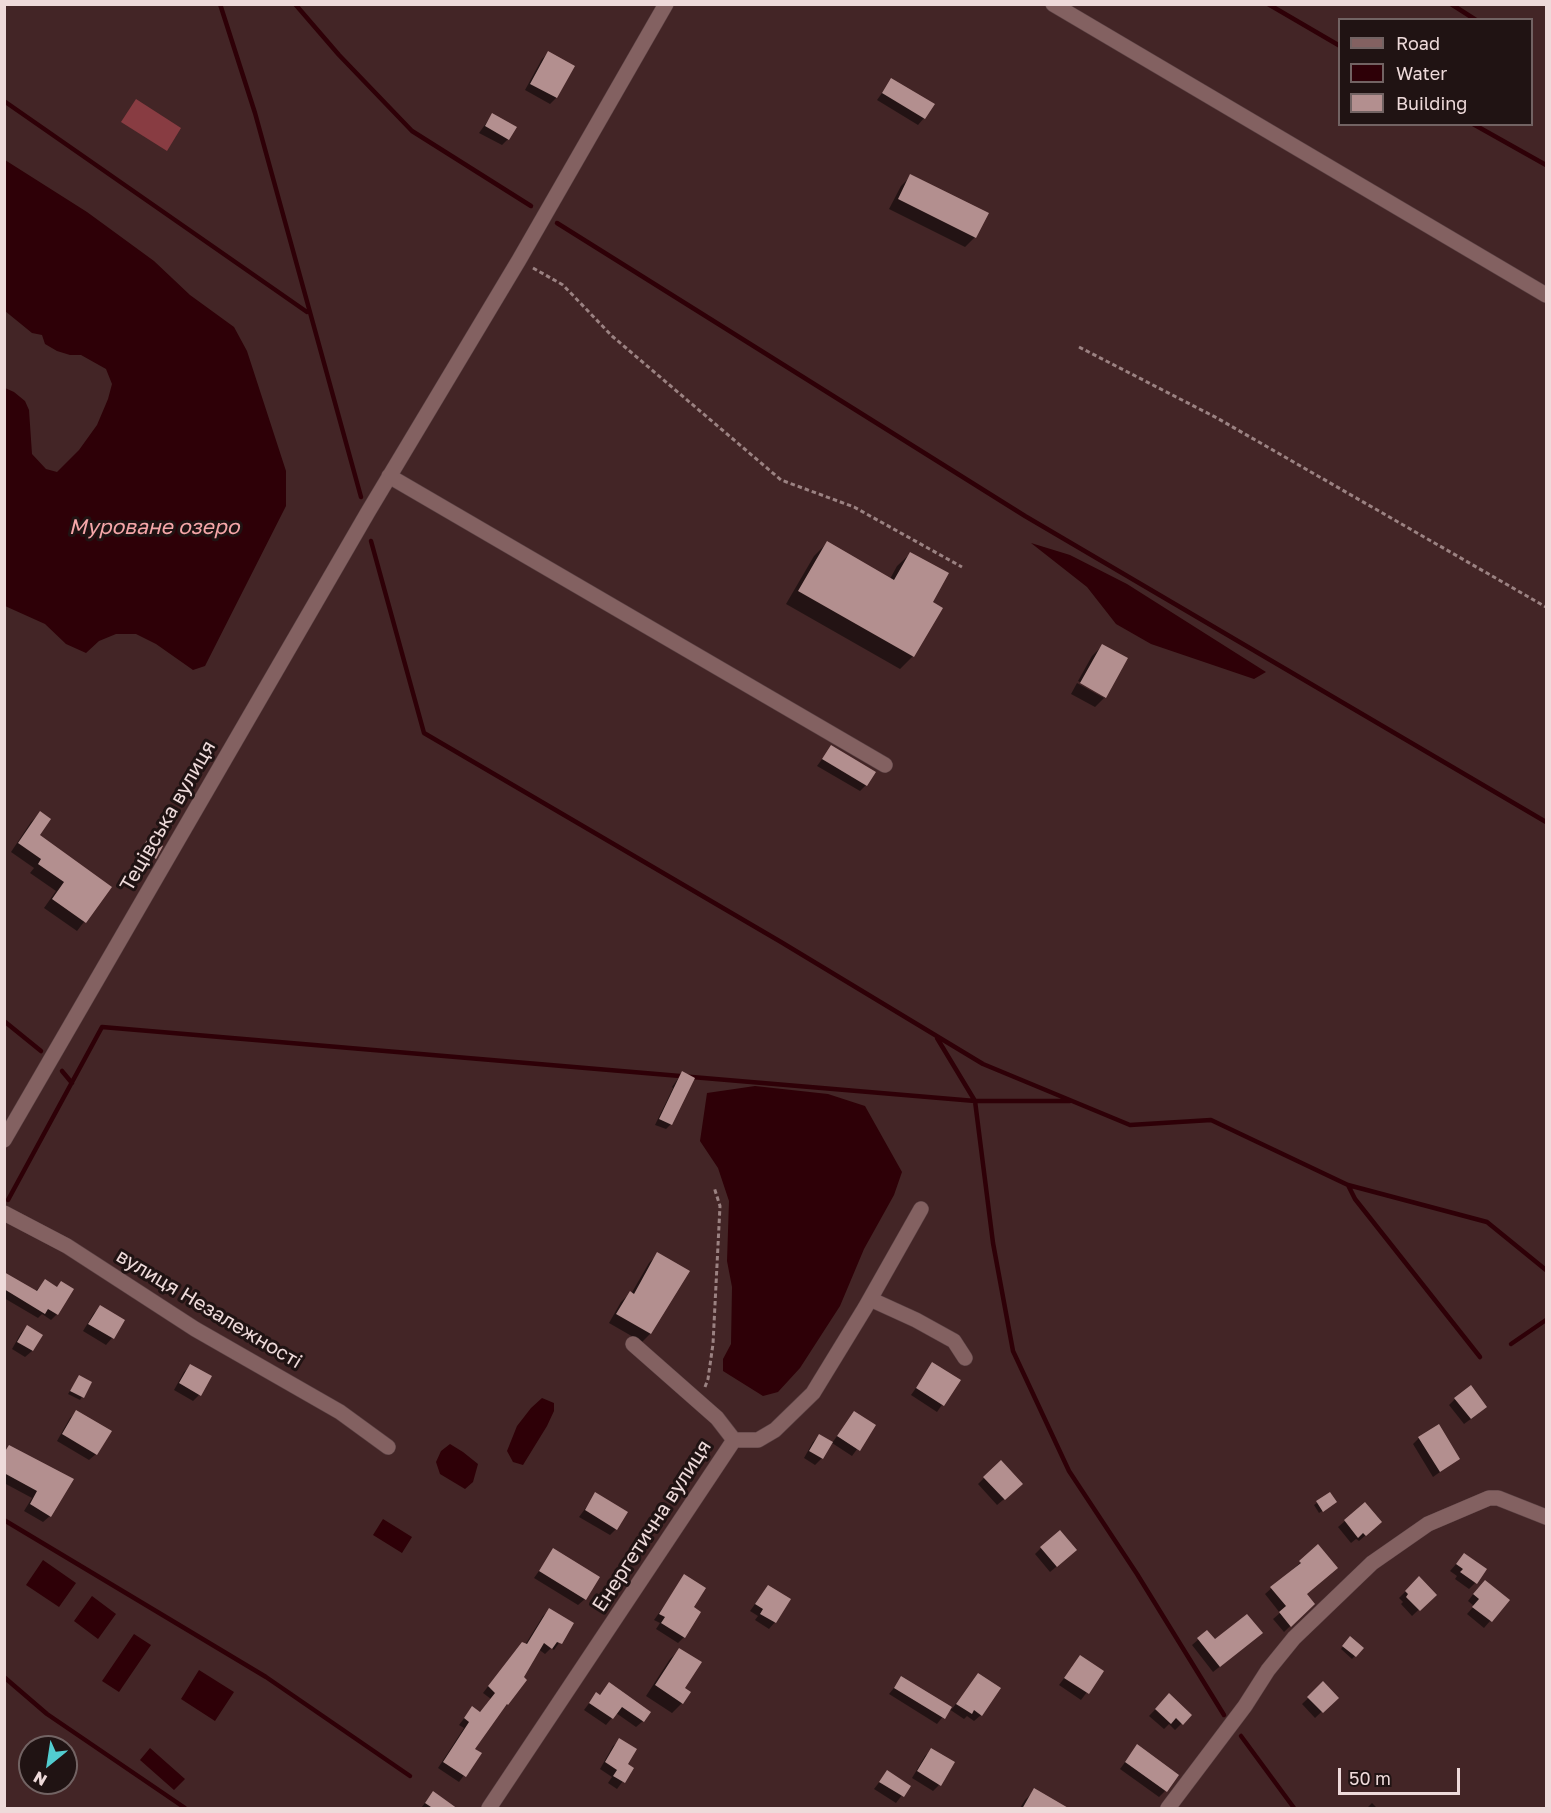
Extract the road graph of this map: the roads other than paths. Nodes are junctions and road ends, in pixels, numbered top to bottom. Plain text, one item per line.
1 (666, 4) edge
2 (1053, 4) edge
3 (1546, 295) edge
4 (389, 476) junction
5 (885, 765) dead end
6 (4, 1140) edge
7 (921, 1209) dead end
8 (4, 1213) edge
9 (870, 1299) junction
10 (633, 1344) dead end
11 (965, 1358) dead end
12 (734, 1440) junction
13 (388, 1447) dead end
14 (1546, 1517) edge
15 (489, 1809) edge
16 (1168, 1809) edge

1 - 4 street, Тецівська вулиця
2 - 3 street
4 - 5 street
4 - 6 street, Тецівська вулиця
7 - 9 street, Енергетична вулиця
8 - 13 street, вулиця Незалежності
9 - 11 street
9 - 12 street, Енергетична вулиця
10 - 12 street
12 - 15 street, Енергетична вулиця
14 - 16 street

